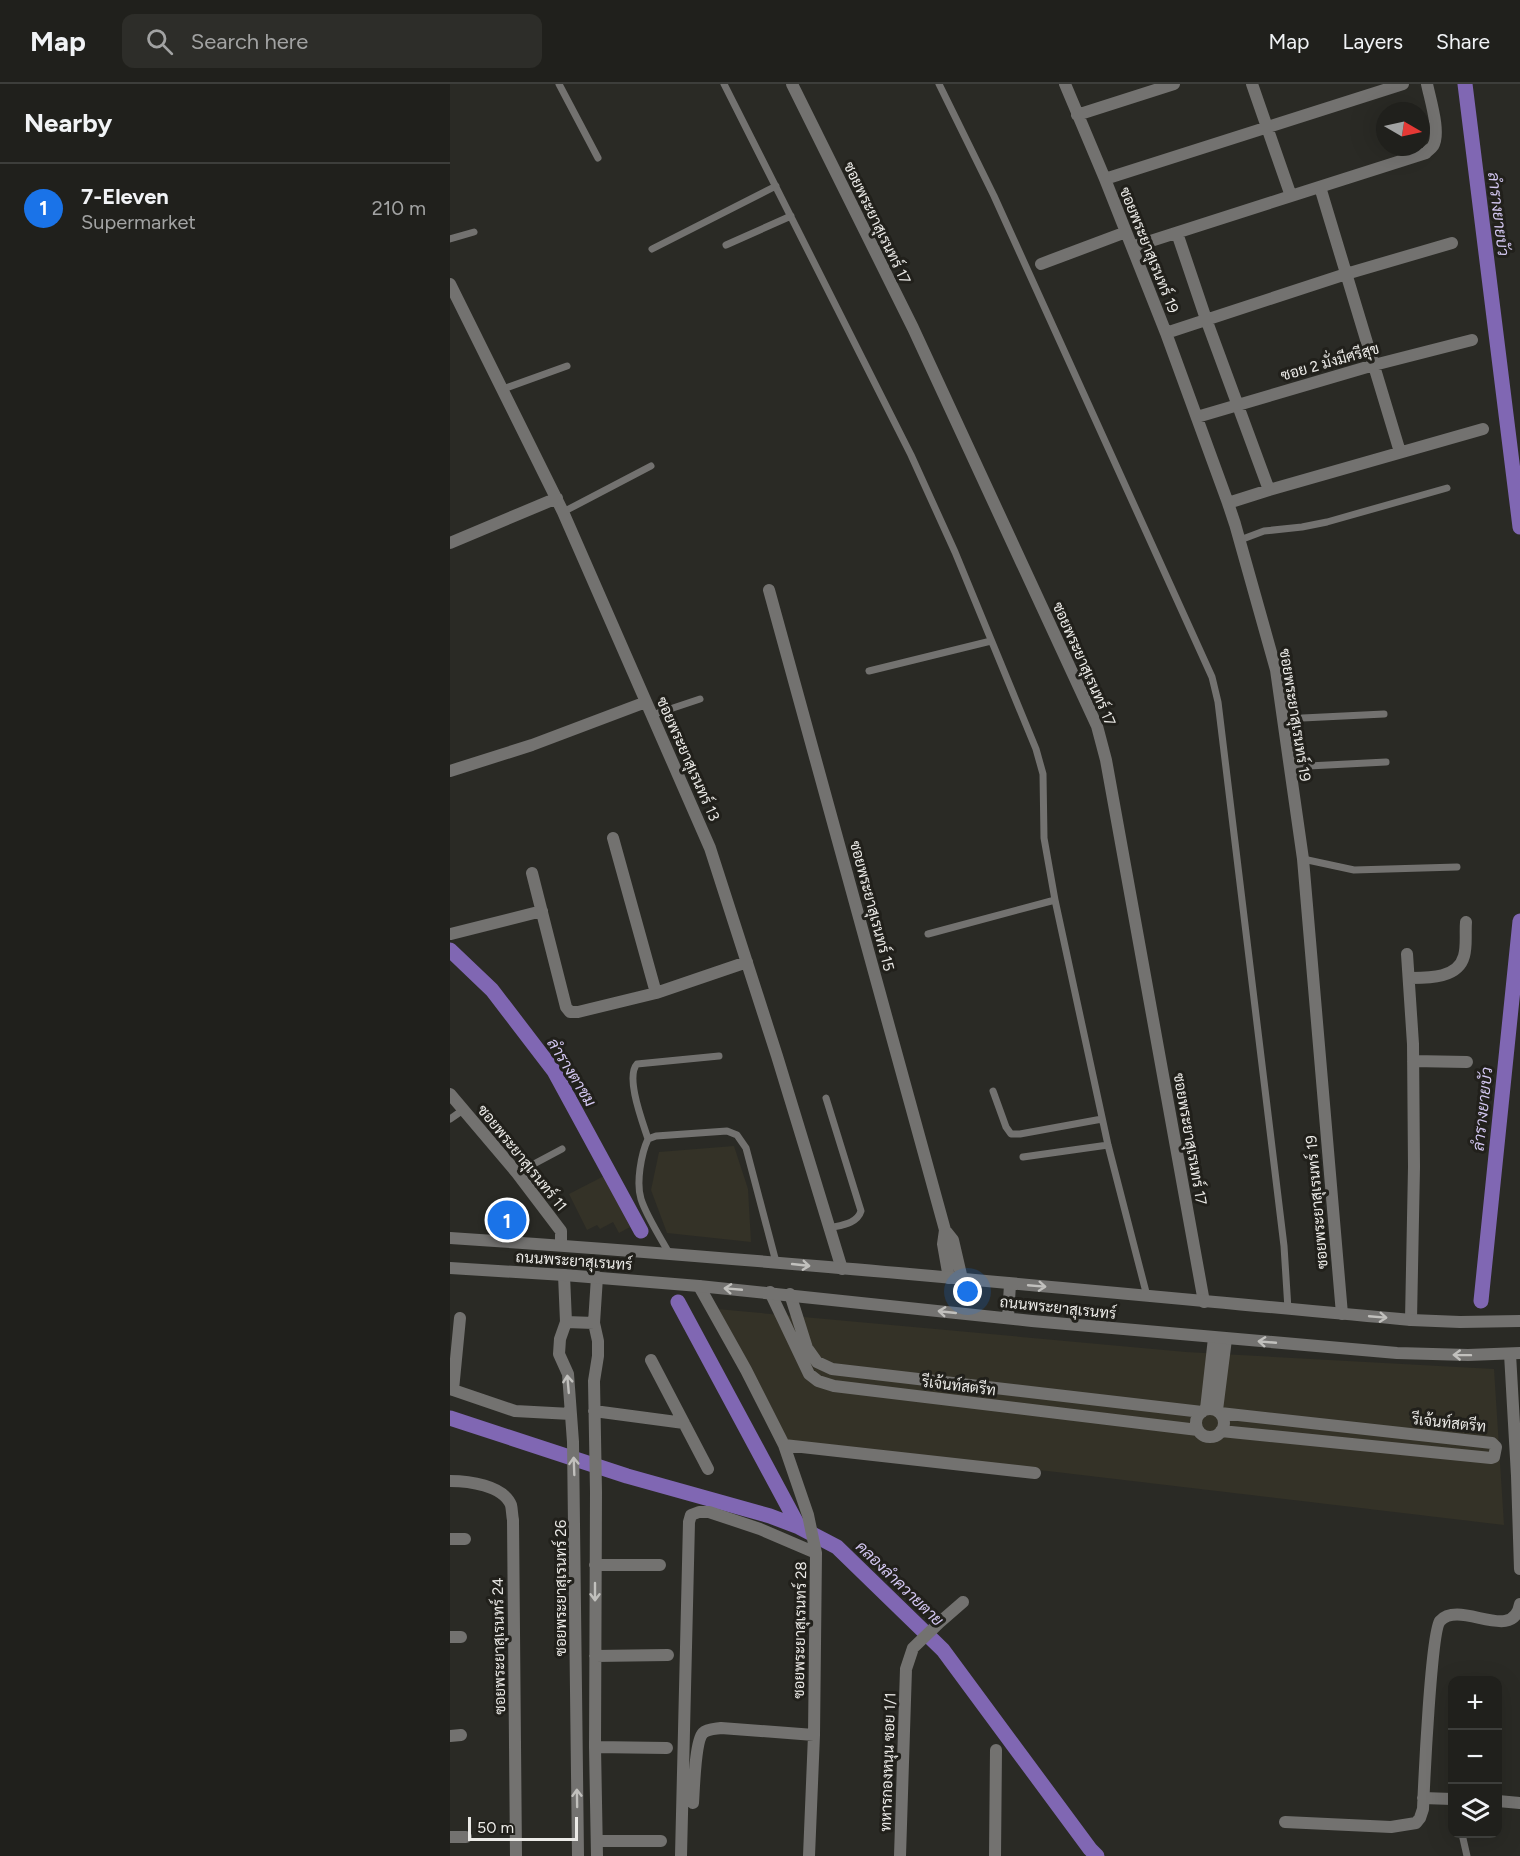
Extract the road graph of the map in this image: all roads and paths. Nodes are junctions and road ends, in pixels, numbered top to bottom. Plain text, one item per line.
1 (559, 84) edge
2 (724, 84) edge
3 (792, 84) edge
4 (939, 84) edge
5 (1065, 84) edge
6 (1174, 84) edge
7 (1252, 84) edge
8 (1403, 84) edge
9 (1427, 84) edge
10 (1077, 115) junction
11 (1267, 127) junction
12 (598, 158) dead end
13 (1105, 179) junction
14 (776, 186) junction
15 (1320, 187) junction
16 (1291, 196) junction
17 (791, 216) junction
18 (474, 232) dead end
19 (1126, 232) junction
20 (1177, 233) junction
21 (450, 239) edge
22 (1452, 243) dead end
23 (726, 245) dead end
24 (1132, 247) junction
25 (652, 249) dead end
26 (1041, 264) dead end
27 (1346, 274) junction
28 (450, 284) edge
29 (1206, 319) junction
30 (1166, 333) junction
31 (1472, 340) dead end
32 (1374, 365) junction
33 (567, 366) dead end
34 (503, 389) junction
35 (1237, 404) junction
36 (1197, 417) junction
37 (1483, 429) dead end
38 (1400, 452) junction
39 (651, 466) dead end
40 (1447, 488) dead end
41 (1269, 490) junction
42 (557, 498) junction
43 (1228, 504) junction
44 (563, 512) junction
45 (1240, 540) junction
46 (450, 543) edge
47 (769, 590) dead end
48 (991, 641) junction
49 (869, 670) dead end
50 (700, 699) dead end
51 (646, 702) junction
52 (1384, 714) dead end
53 (652, 715) junction
54 (1282, 719) junction
55 (1386, 762) dead end
56 (1289, 767) junction
57 (450, 771) edge
58 (613, 838) dead end
59 (1303, 859) junction
60 (1457, 867) dead end
61 (532, 873) dead end
62 (1055, 900) junction
63 (542, 911) junction
64 (1466, 922) dead end
65 (451, 934) edge
66 (928, 934) dead end
67 (1407, 954) dead end
68 (747, 962) junction
69 (1409, 978) junction
70 (656, 993) junction
71 (719, 1056) dead end
72 (1413, 1061) junction
73 (1467, 1062) dead end
74 (993, 1091) dead end
75 (450, 1094) edge
76 (826, 1098) dead end
77 (464, 1110) junction
78 (450, 1119) edge
79 (1102, 1119) junction
80 (648, 1139) junction
81 (1108, 1145) junction
82 (562, 1149) dead end
83 (1023, 1157) dead end
84 (517, 1173) junction
85 (830, 1228) junction
86 (450, 1238) edge
87 (561, 1245) junction
88 (669, 1253) junction
89 (776, 1262) junction
90 (450, 1268) edge
91 (842, 1269) junction
92 (564, 1275) junction
93 (597, 1277) junction
94 (955, 1279) junction
95 (1010, 1284) junction
96 (699, 1286) junction
97 (770, 1292) junction
98 (790, 1294) junction
99 (1147, 1296) junction
100 (1204, 1302) junction
101 (1288, 1309) junction
102 (1342, 1314) junction
103 (460, 1318) dead end
104 (1008, 1318) junction
105 (1412, 1320) junction
106 (1520, 1321) edge
107 (566, 1322) junction
108 (594, 1323) junction
109 (1220, 1338) junction
110 (1515, 1354) edge
111 (651, 1360) dead end
112 (452, 1389) edge
113 (594, 1411) junction
114 (1211, 1411) junction
115 (571, 1414) junction
116 (684, 1424) junction
117 (1198, 1430) junction
118 (1221, 1431) junction
119 (784, 1445) junction
120 (708, 1469) dead end
121 (1035, 1473) dead end
122 (450, 1481) edge
123 (450, 1539) edge
124 (465, 1539) dead end
125 (815, 1549) junction
126 (595, 1564) junction
127 (660, 1565) dead end
128 (1520, 1569) edge
129 (963, 1602) dead end
130 (1520, 1604) edge
131 (595, 1628) junction
132 (576, 1631) junction
133 (668, 1655) dead end
134 (595, 1656) junction
135 (814, 1735) junction
136 (595, 1747) junction
137 (667, 1748) dead end
138 (996, 1750) dead end
139 (1423, 1798) junction
140 (1448, 1799) edge
141 (1502, 1801) edge
142 (693, 1803) dead end
143 (1520, 1803) edge
144 (1285, 1822) dead end
145 (450, 1837) edge
146 (466, 1837) dead end
147 (1463, 1838) edge
148 (597, 1841) junction
149 (661, 1841) dead end
150 (516, 1856) edge
151 (578, 1856) edge
152 (597, 1856) edge
153 (681, 1856) edge
154 (809, 1856) edge
155 (900, 1856) edge
156 (995, 1856) edge
157 (1467, 1856) edge

1 - 12 lane
2 - 14 lane
3 - 100 street, ซอยพระยาสุเรนทร์ 17
4 - 101 lane
5 - 10 street, ซอยพระยาสุเรนทร์ 19
6 - 10 street
7 - 11 street
8 - 11 street
9 - 15 street
10 - 13 street, ซอยพระยาสุเรนทร์ 19
11 - 13 street
11 - 16 street
13 - 19 street, ซอยพระยาสุเรนทร์ 19
14 - 17 lane
14 - 25 lane
15 - 16 street
15 - 27 street
16 - 20 street
17 - 23 lane
17 - 48 lane
18 - 21 lane
19 - 24 street, ซอยพระยาสุเรนทร์ 19
19 - 26 street
20 - 24 street
20 - 29 street
22 - 27 street
24 - 30 street, ซอยพระยาสุเรนทร์ 19
27 - 29 street
27 - 32 street
28 - 34 street, ซอยพระยาสุเรนทร์ 13
29 - 30 street
29 - 35 street
30 - 36 street, ซอยพระยาสุเรนทร์ 19
31 - 32 street, ซอย 2 มั่งมีศรีสุข
32 - 35 street, ซอย 2 มั่งมีศรีสุข
32 - 38 street
33 - 34 lane
34 - 42 street, ซอยพระยาสุเรนทร์ 13
35 - 36 street, ซอย 2 มั่งมีศรีสุข
35 - 41 street
36 - 43 street, ซอยพระยาสุเรนทร์ 19
37 - 38 street
38 - 41 street
39 - 44 lane
40 - 45 lane
41 - 43 street
42 - 44 street, ซอยพระยาสุเรนทร์ 13
42 - 46 street
43 - 45 street, ซอยพระยาสุเรนทร์ 19
44 - 51 street, ซอยพระยาสุเรนทร์ 13
45 - 54 street, ซอยพระยาสุเรนทร์ 19
47 - 94 street, ซอยพระยาสุเรนทร์ 15
48 - 49 lane
48 - 62 lane
50 - 53 lane
51 - 53 street, ซอยพระยาสุเรนทร์ 13
51 - 57 street
52 - 54 lane
53 - 68 street, ซอยพระยาสุเรนทร์ 13
54 - 56 street, ซอยพระยาสุเรนทร์ 19
55 - 56 lane
56 - 59 street, ซอยพระยาสุเรนทร์ 19
58 - 70 street
59 - 60 lane
59 - 102 street, ซอยพระยาสุเรนทร์ 19
61 - 63 street
62 - 66 lane
62 - 79 lane
63 - 65 street
63 - 70 street
64 - 69 street
67 - 69 street
68 - 70 street
68 - 85 street, ซอยพระยาสุเรนทร์ 13
69 - 72 street
71 - 80 lane
72 - 73 street
72 - 105 street
74 - 79 lane
75 - 77 street, ซอยพระยาสุเรนทร์ 11
76 - 85 lane
77 - 78 lane
77 - 84 street, ซอยพระยาสุเรนทร์ 11
79 - 81 lane
80 - 88 lane
80 - 89 lane
81 - 83 lane
81 - 99 lane
82 - 84 lane
84 - 87 street, ซอยพระยาสุเรนทร์ 11
85 - 91 street, ซอยพระยาสุเรนทร์ 13
86 - 87 street, ถนนพระยาสุเรนทร์
87 - 88 street, ถนนพระยาสุเรนทร์
88 - 89 street, ถนนพระยาสุเรนทร์
89 -> 91 street, ถนนพระยาสุเรนทร์
90 - 92 street, ถนนพระยาสุเรนทร์
91 - 94 street, ถนนพระยาสุเรนทร์
92 - 93 street, ถนนพระยาสุเรนทร์
92 - 107 street, ซอยพระยาสุเรนทร์ 26
93 - 96 street, ถนนพระยาสุเรนทร์
93 - 108 street
94 - 95 street, ถนนพระยาสุเรนทร์
95 -> 99 street, ถนนพระยาสุเรนทร์
95 - 104 street
97 -> 96 street, ถนนพระยาสุเรนทร์
96 - 119 street, ซอยพระยาสุเรนทร์ 28
97 - 98 street, ถนนพระยาสุเรนทร์
97 - 117 street, รีเจ้นท์สตรีท
104 -> 98 street, ถนนพระยาสุเรนทร์
98 - 114 street, รีเจ้นท์สตรีท
99 - 100 street, ถนนพระยาสุเรนทร์
100 - 101 street, ถนนพระยาสุเรนทร์
101 - 102 street, ถนนพระยาสุเรนทร์
102 -> 105 street, ถนนพระยาสุเรนทร์
103 - 112 street
104 - 109 street, ถนนพระยาสุเรนทร์
105 - 106 street, ถนนพระยาสุเรนทร์
107 - 108 street
115 -> 107 street, ซอยพระยาสุเรนทร์ 26
108 - 113 street
110 -> 109 street, ถนนพระยาสุเรนทร์
109 - 114 street
110 - 128 street
111 - 116 street
112 - 115 street
113 - 116 street
113 - 126 street
114 - 117 street
114 - 118 street
114 - 118 street, รีเจ้นท์สตรีท
132 -> 115 street, ซอยพระยาสุเรนทร์ 26
116 - 120 street
117 - 118 street, รีเจ้นท์สตรีท
119 - 121 street
119 - 125 street, ซอยพระยาสุเรนทร์ 28
122 - 150 street, ซอยพระยาสุเรนทร์ 24
123 - 124 street
125 - 135 street, ซอยพระยาสุเรนทร์ 28
125 - 153 street
126 - 127 street
126 -> 131 street
129 - 155 street, ทหารกองหนุน ซอย 1/1
130 - 139 street
131 - 132 street
131 - 134 street
151 -> 132 street, ซอยพระยาสุเรนทร์ 26
133 - 134 street
134 - 136 street
135 - 142 street
135 - 154 street, ซอยพระยาสุเรนทร์ 28
136 - 137 street
136 - 148 street
138 - 156 street
139 - 140 street
139 - 144 street
141 - 143 street
145 - 146 street
147 - 157 lane
148 - 149 street
148 - 152 street

